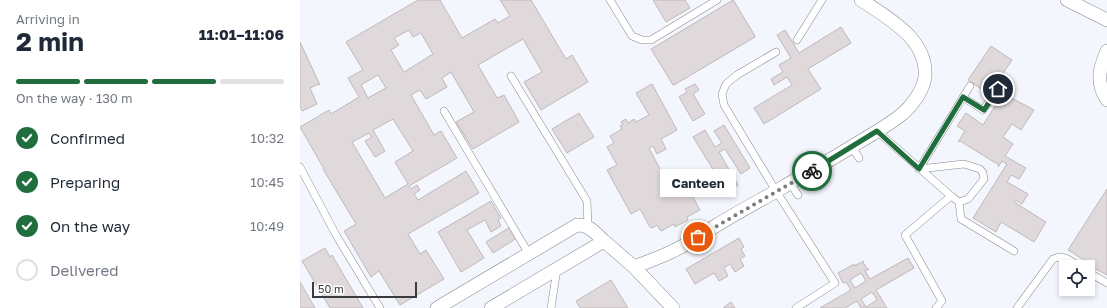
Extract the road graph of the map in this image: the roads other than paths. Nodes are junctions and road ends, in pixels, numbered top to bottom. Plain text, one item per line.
1 (610, 0) edge
2 (716, 0) edge
3 (822, 0) edge
4 (861, 0) edge
5 (1067, 0) edge
6 (1107, 20) edge
7 (796, 40) dead end
8 (1107, 51) edge
9 (776, 52) dead end
10 (511, 76) dead end
11 (1005, 78) dead end
12 (970, 86) dead end
13 (963, 97) junction
14 (1107, 100) edge
15 (444, 111) dead end
16 (877, 131) junction
17 (852, 147) junction
18 (859, 158) dead end
19 (300, 167) edge
20 (919, 169) junction
21 (790, 183) junction
22 (776, 191) junction
23 (798, 195) dead end
24 (951, 196) junction
25 (959, 202) junction
26 (588, 226) junction
27 (604, 241) junction
28 (1014, 251) dead end
29 (529, 254) junction
30 (1069, 260) edge
31 (634, 267) junction
32 (557, 269) junction
33 (1095, 276) edge
34 (1107, 284) edge
35 (380, 308) edge
36 (437, 308) edge
37 (491, 308) edge
38 (551, 308) edge
39 (673, 308) edge
40 (796, 308) edge
41 (936, 308) edge
42 (1018, 308) edge

1 - 2 lane
3 - 7 lane
4 - 16 street
5 - 6 street
8 - 14 street
9 - 22 lane
10 - 26 lane
11 - 13 lane
12 - 13 lane
13 - 20 lane
15 - 29 lane
16 - 17 street
16 - 20 lane
17 - 18 lane
17 - 21 street
19 - 35 lane
20 - 24 lane
20 - 25 lane
21 - 22 street
21 - 23 lane
22 - 31 street
22 - 40 lane
24 - 25 lane
24 - 41 lane
25 - 28 lane
26 - 27 street
26 - 29 street
27 - 31 street
27 - 32 street
29 - 36 street
30 - 42 lane
31 - 39 street
32 - 37 street
32 - 38 lane
33 - 34 lane

